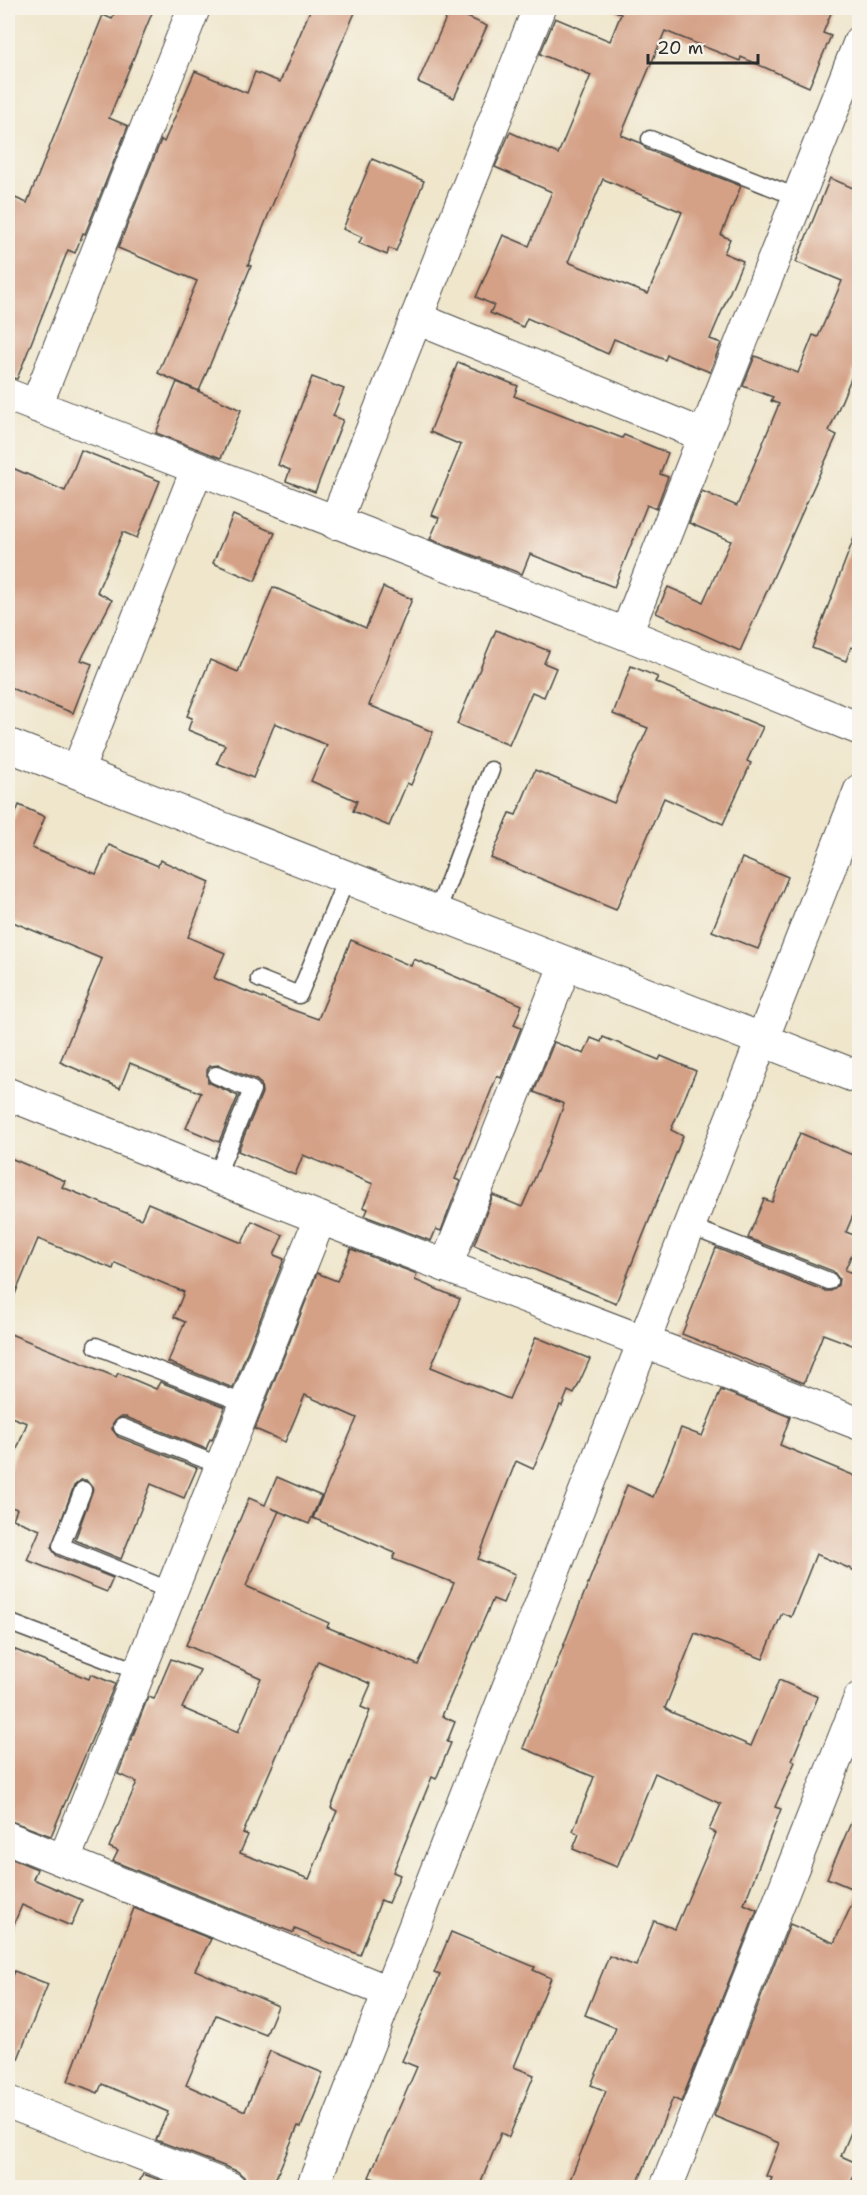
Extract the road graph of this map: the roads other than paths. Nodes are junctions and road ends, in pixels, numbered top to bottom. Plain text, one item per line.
1 (194, 8) edge
2 (539, 8) edge
3 (860, 40) edge
4 (650, 138) dead end
5 (799, 198) junction
6 (416, 318) junction
7 (8, 395) edge
8 (36, 406) junction
9 (703, 435) junction
10 (197, 469) junction
11 (335, 523) junction
12 (626, 634) junction
13 (860, 729) edge
14 (8, 745) edge
15 (491, 770) dead end
16 (76, 772) junction
17 (860, 790) edge
18 (347, 877) junction
19 (437, 912) junction
20 (566, 963) junction
21 (259, 979) dead end
22 (761, 1039) junction
23 (216, 1075) dead end
24 (860, 1078) edge
25 (8, 1094) edge
26 (216, 1177) junction
27 (320, 1218) junction
28 (689, 1226) junction
29 (446, 1266) junction
30 (829, 1281) dead end
31 (644, 1342) junction
32 (96, 1346) dead end
33 (246, 1404) junction
34 (860, 1424) edge
35 (122, 1427) dead end
36 (221, 1466) junction
37 (83, 1490) dead end
38 (171, 1591) junction
39 (8, 1622) edge
40 (139, 1672) junction
41 (860, 1698) edge
42 (8, 1838) edge
43 (64, 1860) junction
44 (389, 1992) junction
45 (8, 2102) edge
46 (230, 2187) edge
47 (312, 2187) edge
48 (666, 2187) edge

1 - 8 street
2 - 6 street
3 - 5 street
4 - 5 lane
5 - 9 street
6 - 9 street
6 - 11 street
7 - 8 street
8 - 10 street
9 - 12 street
10 - 11 street
10 - 16 street
11 - 12 street
12 - 13 street
14 - 16 street
15 - 19 lane
16 - 18 street
17 - 22 street
18 - 19 street
18 - 21 lane
19 - 20 street
20 - 22 street
20 - 29 street
22 - 24 street
22 - 28 street
23 - 26 lane
25 - 26 street
26 - 27 street
27 - 29 street
27 - 33 street
28 - 30 lane
28 - 31 street
29 - 31 street
31 - 34 street
31 - 44 street
32 - 33 lane
33 - 36 street
35 - 36 lane
36 - 38 street
37 - 38 lane
38 - 40 street
39 - 40 lane
40 - 43 street
41 - 48 street
42 - 43 street
43 - 44 street
44 - 47 street
45 - 46 street

